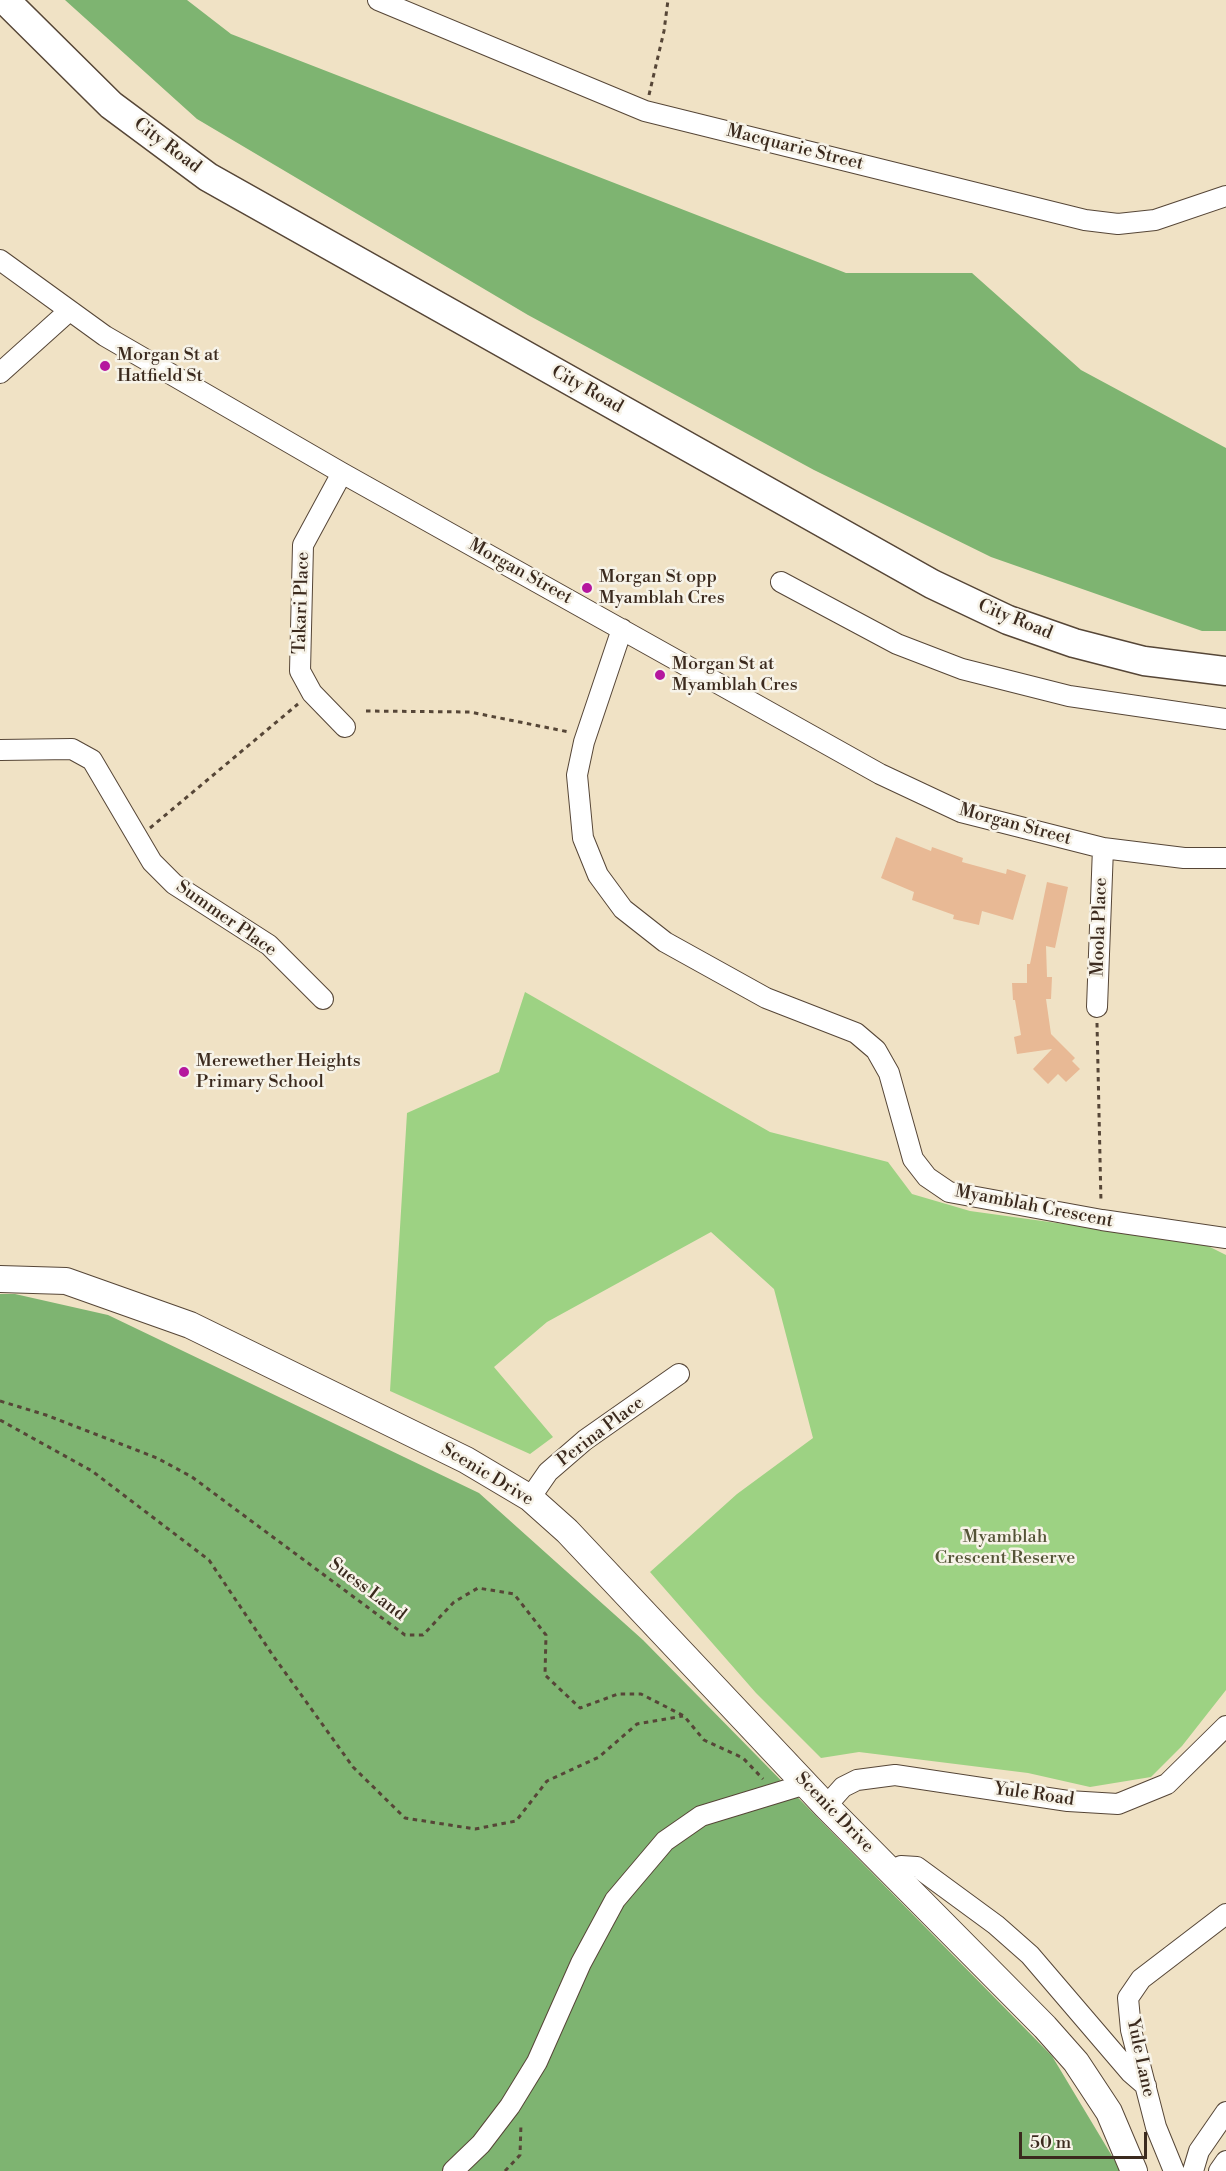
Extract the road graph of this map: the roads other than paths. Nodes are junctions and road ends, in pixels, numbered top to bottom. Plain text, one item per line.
1 (5, 0) edge
2 (378, 0) edge
3 (1226, 196) edge
4 (0, 260) edge
5 (69, 311) junction
6 (0, 373) edge
7 (342, 473) junction
8 (781, 582) dead end
9 (622, 629) junction
10 (1226, 671) edge
11 (1226, 719) edge
12 (345, 726) dead end
13 (0, 750) edge
14 (1103, 848) junction
15 (1226, 858) edge
16 (323, 999) dead end
17 (1097, 1006) road end
18 (1226, 1238) edge
19 (0, 1279) edge
20 (680, 1374) dead end
21 (530, 1498) junction
22 (1226, 1726) edge
23 (806, 1784) junction
24 (826, 1806) junction
25 (890, 1871) junction
26 (1226, 1914) edge
27 (1146, 2086) junction
28 (1226, 2112) edge
29 (1226, 2162) edge
30 (453, 2171) edge
31 (1134, 2171) edge
32 (1174, 2171) edge
33 (1193, 2171) edge
34 (1219, 2171) edge

1 - 10 highway, City Road
2 - 3 street, Macquarie Street
4 - 5 street, Morgan Street
5 - 6 street
5 - 7 street, Morgan Street
7 - 9 street, Morgan Street
7 - 12 street, Takari Place
8 - 11 street
9 - 14 street, Morgan Street
9 - 18 street, Myamblah Crescent
13 - 16 street, Summer Place
14 - 15 street, Morgan Street
14 - 17 street, Moola Place
19 - 21 main road, Scenic Drive
20 - 21 street, Perina Place
21 - 23 main road, Scenic Drive
22 - 24 street, Yule Road
23 - 24 main road, Scenic Drive
23 - 30 street
24 - 25 main road, Scenic Drive
25 - 27 street
25 - 31 main road, Scenic Drive
26 - 27 street, Yule Lane
27 - 32 street, Yule Lane
28 - 33 street
29 - 34 street

